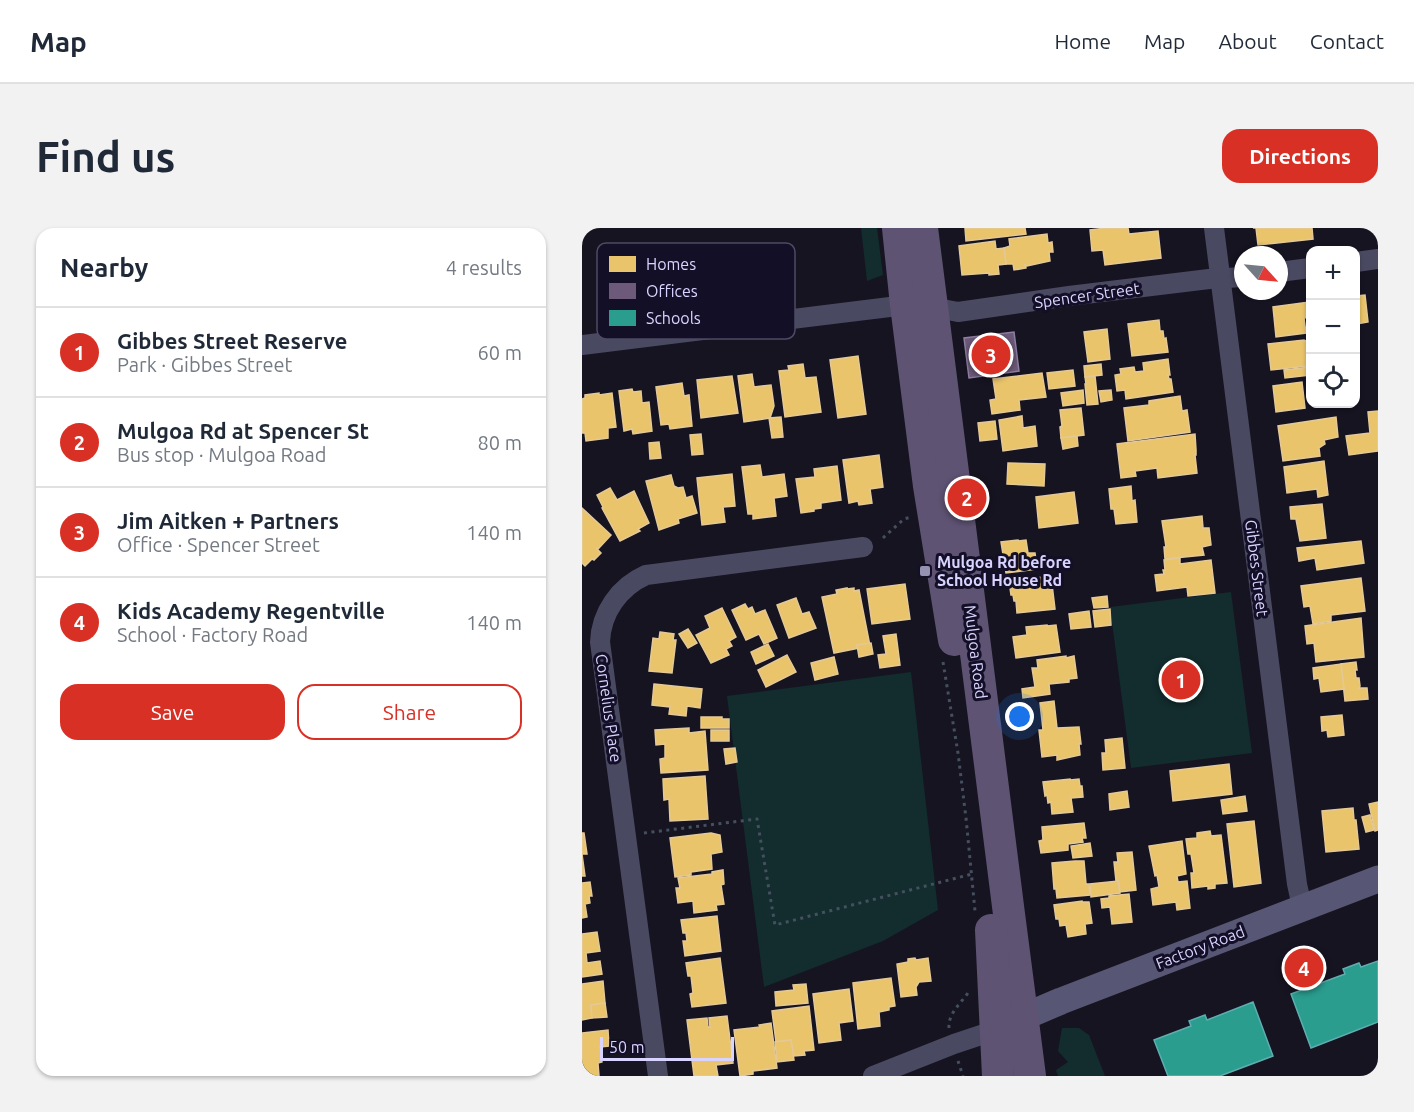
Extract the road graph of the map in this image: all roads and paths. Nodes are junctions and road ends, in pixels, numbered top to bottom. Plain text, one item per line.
1 (898, 228) edge
2 (922, 228) edge
3 (1214, 228) edge
4 (1378, 260) edge
5 (1360, 262) edge
6 (1306, 269) edge
7 (1288, 271) edge
8 (1234, 278) edge
9 (1220, 279) junction
10 (919, 306) junction
11 (795, 320) edge
12 (634, 339) edge
13 (582, 345) edge
14 (918, 514) dead end
15 (884, 538) dead end
16 (863, 547) dead end
17 (941, 652) dead end
18 (627, 835) junction
19 (972, 874) junction
20 (1378, 879) edge
21 (1302, 908) junction
22 (975, 915) dead end
23 (970, 990) dead end
24 (1009, 1023) junction
25 (950, 1029) dead end
26 (959, 1065) dead end
27 (658, 1076) edge
28 (873, 1076) edge
29 (963, 1076) edge
30 (998, 1076) edge
31 (1030, 1076) edge

1 - 10 main road, Mulgoa Road
2 - 10 main road, Mulgoa Road
3 - 9 street, Gibbes Street
4 - 5 street
6 - 7 street
8 - 9 street, Spencer Street
9 - 10 street, Spencer Street
9 - 21 street, Gibbes Street
10 - 11 street, Spencer Street
10 - 24 main road, Mulgoa Road
12 - 13 street, Spencer Street
14 - 15 path
16 - 18 street, Cornelius Place
17 - 19 path
18 - 19 path
18 - 27 street, Cornelius Place
19 - 22 path
20 - 21 street, Factory Road
21 - 24 street, Factory Road
23 - 25 path
24 - 28 street
24 - 30 main road, Mulgoa Road
24 - 31 main road, Mulgoa Road
26 - 29 path

